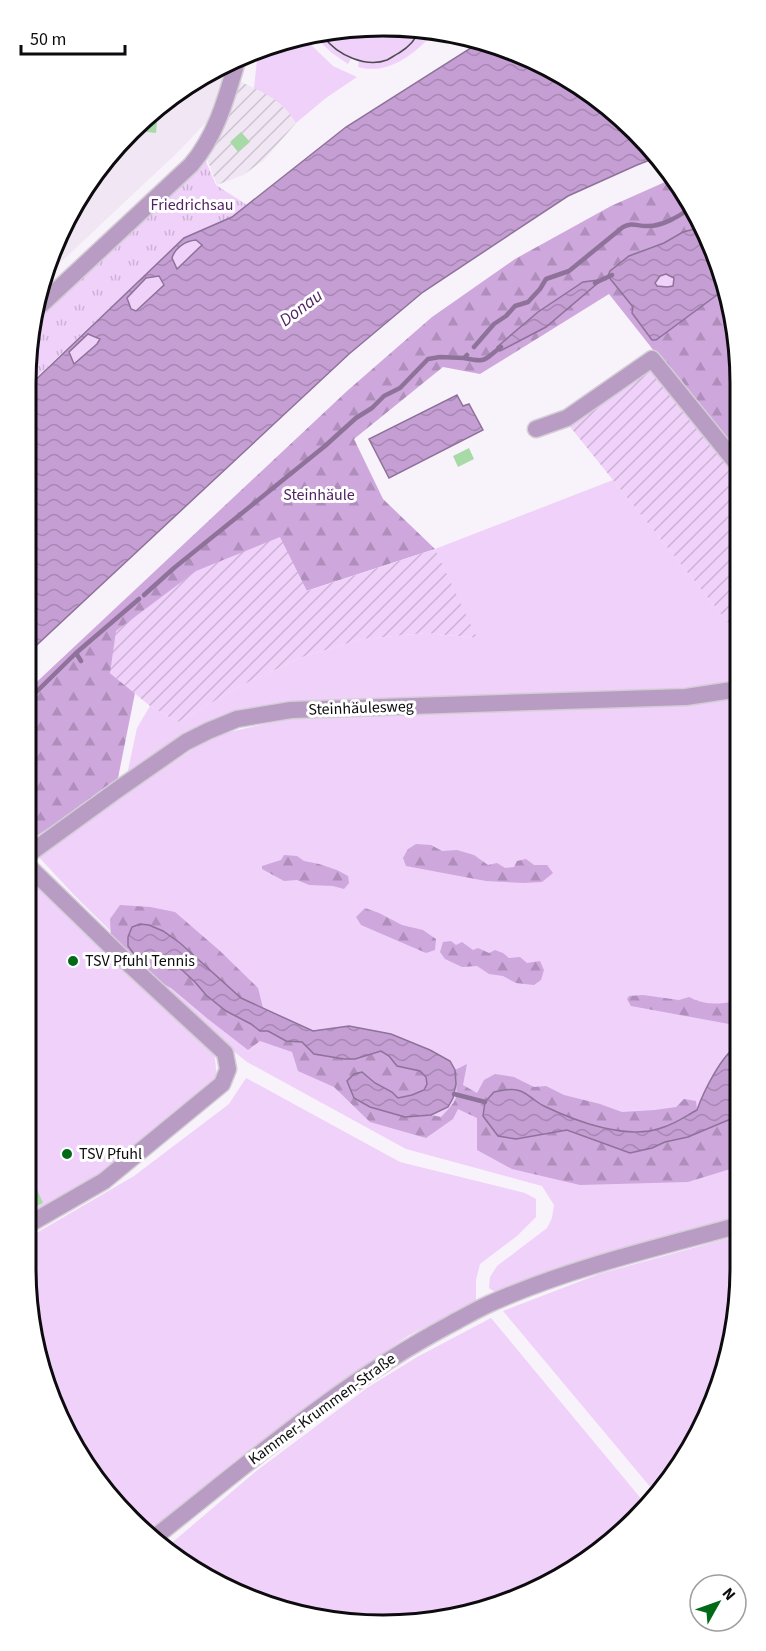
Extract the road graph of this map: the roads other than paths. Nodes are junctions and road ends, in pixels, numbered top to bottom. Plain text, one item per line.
1 (234, 70) edge
2 (46, 300) edge
3 (536, 429) dead end
4 (730, 455) edge
5 (730, 690) edge
6 (36, 849) edge
7 (36, 874) edge
8 (36, 1220) edge
9 (730, 1228) edge
10 (160, 1533) edge

1 - 2 street
3 - 4 street
5 - 6 street, Steinhäulesweg
7 - 8 street
9 - 10 street, Kammer-Krummen-Straße

